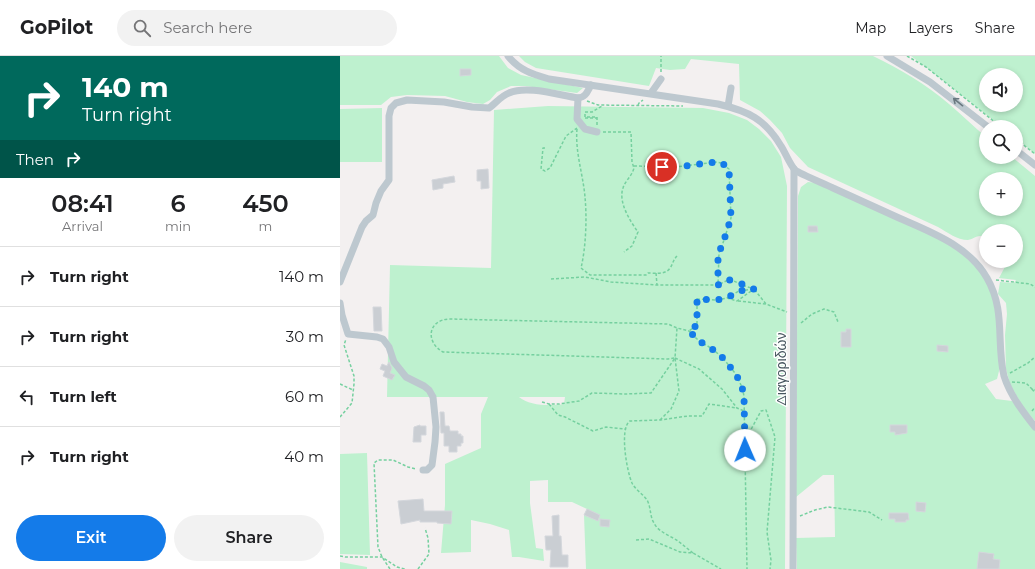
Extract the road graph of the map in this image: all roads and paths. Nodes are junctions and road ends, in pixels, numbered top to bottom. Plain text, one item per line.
1 (508, 56) edge
2 (661, 56) edge
3 (887, 56) edge
4 (907, 56) edge
5 (661, 79) joint
6 (591, 85) junction
7 (731, 88) dead end
8 (651, 93) junction
9 (578, 98) junction
10 (643, 100) dead end
11 (587, 101) dead end
12 (602, 105) junction
13 (638, 106) junction
14 (682, 106) dead end
15 (728, 106) junction
16 (586, 118) dead end
17 (597, 118) junction
18 (577, 119) junction
19 (979, 120) edge
20 (992, 120) edge
21 (577, 128) junction
22 (597, 132) junction
23 (1023, 145) edge
24 (545, 148) dead end
25 (1035, 154) edge
26 (1023, 156) edge
27 (1035, 165) edge
28 (634, 166) junction
29 (794, 169) junction
30 (624, 252) dead end
31 (677, 256) dead end
32 (656, 272) junction
33 (551, 279) dead end
34 (988, 280) junction
35 (340, 282) edge
36 (657, 285) junction
37 (718, 285) junction
38 (1035, 287) edge
39 (754, 289) junction
40 (727, 298) junction
41 (737, 301) junction
42 (340, 303) edge
43 (766, 304) junction
44 (786, 312) dead end
45 (838, 322) dead end
46 (794, 327) junction
47 (677, 328) junction
48 (689, 331) junction
49 (348, 334) junction
50 (1035, 357) edge
51 (675, 358) junction
52 (1006, 379) junction
53 (340, 384) edge
54 (1032, 389) junction
55 (353, 390) junction
56 (1035, 390) edge
57 (1035, 394) edge
58 (542, 402) dead end
59 (549, 404) junction
60 (737, 408) junction
61 (744, 411) junction
62 (340, 417) edge
63 (660, 420) junction
64 (1035, 427) edge
65 (625, 429) junction
66 (745, 436) junction
67 (423, 470) joint
68 (793, 518) junction
69 (882, 520) dead end
70 (425, 528) dead end
71 (636, 540) dead end
72 (693, 553) junction
73 (340, 556) edge
74 (382, 557) junction
75 (390, 569) edge
76 (405, 569) edge
77 (418, 569) edge
78 (722, 569) edge
79 (747, 569) edge
80 (770, 569) edge
81 (793, 569) edge

1 - 6 street
2 - 5 path
19 -> 3 street
4 - 20 path
5 - 8 street
6 - 8 street
6 - 9 street
7 - 15 street
8 - 15 street
9 - 18 street
9 - 35 street
10 - 13 path
11 - 12 path
12 - 13 path
12 - 17 path
13 - 14 path
15 - 29 street
16 - 17 path
17 - 22 path
18 - 21 path
18 - 22 street
21 - 24 path
21 - 32 path
22 - 28 path
23 - 25 path
26 - 27 street
28 - 30 path
28 - 37 path
29 - 34 street
29 - 46 street, Διαγοριδών
31 - 32 path
32 - 36 path
33 - 36 path
34 - 38 path
34 - 52 street
36 - 37 path
37 - 39 path
39 - 40 path
39 - 41 path
39 - 43 path
40 - 41 path
40 - 48 path
41 - 43 path
42 - 49 street
43 - 44 path
45 - 46 path
46 - 68 street, Διαγοριδών
47 - 48 path
47 - 51 path
47 - 51 path
48 - 61 path
49 - 55 path
49 - 67 street
50 - 52 path
51 - 59 path
51 - 60 path
51 - 63 path
52 - 54 path
52 - 64 street
53 - 55 path
54 - 56 path
54 - 57 path
55 - 62 path
58 - 59 path
59 - 65 path
60 - 61 path
60 - 63 path
61 - 66 path
63 - 65 path
65 - 72 path
66 - 79 path
66 - 80 path
67 - 74 path
68 - 69 path
68 - 81 street, Διαγοριδών
70 - 77 path
71 - 72 path
72 - 78 path
73 - 74 path
74 - 75 path
74 - 76 path

